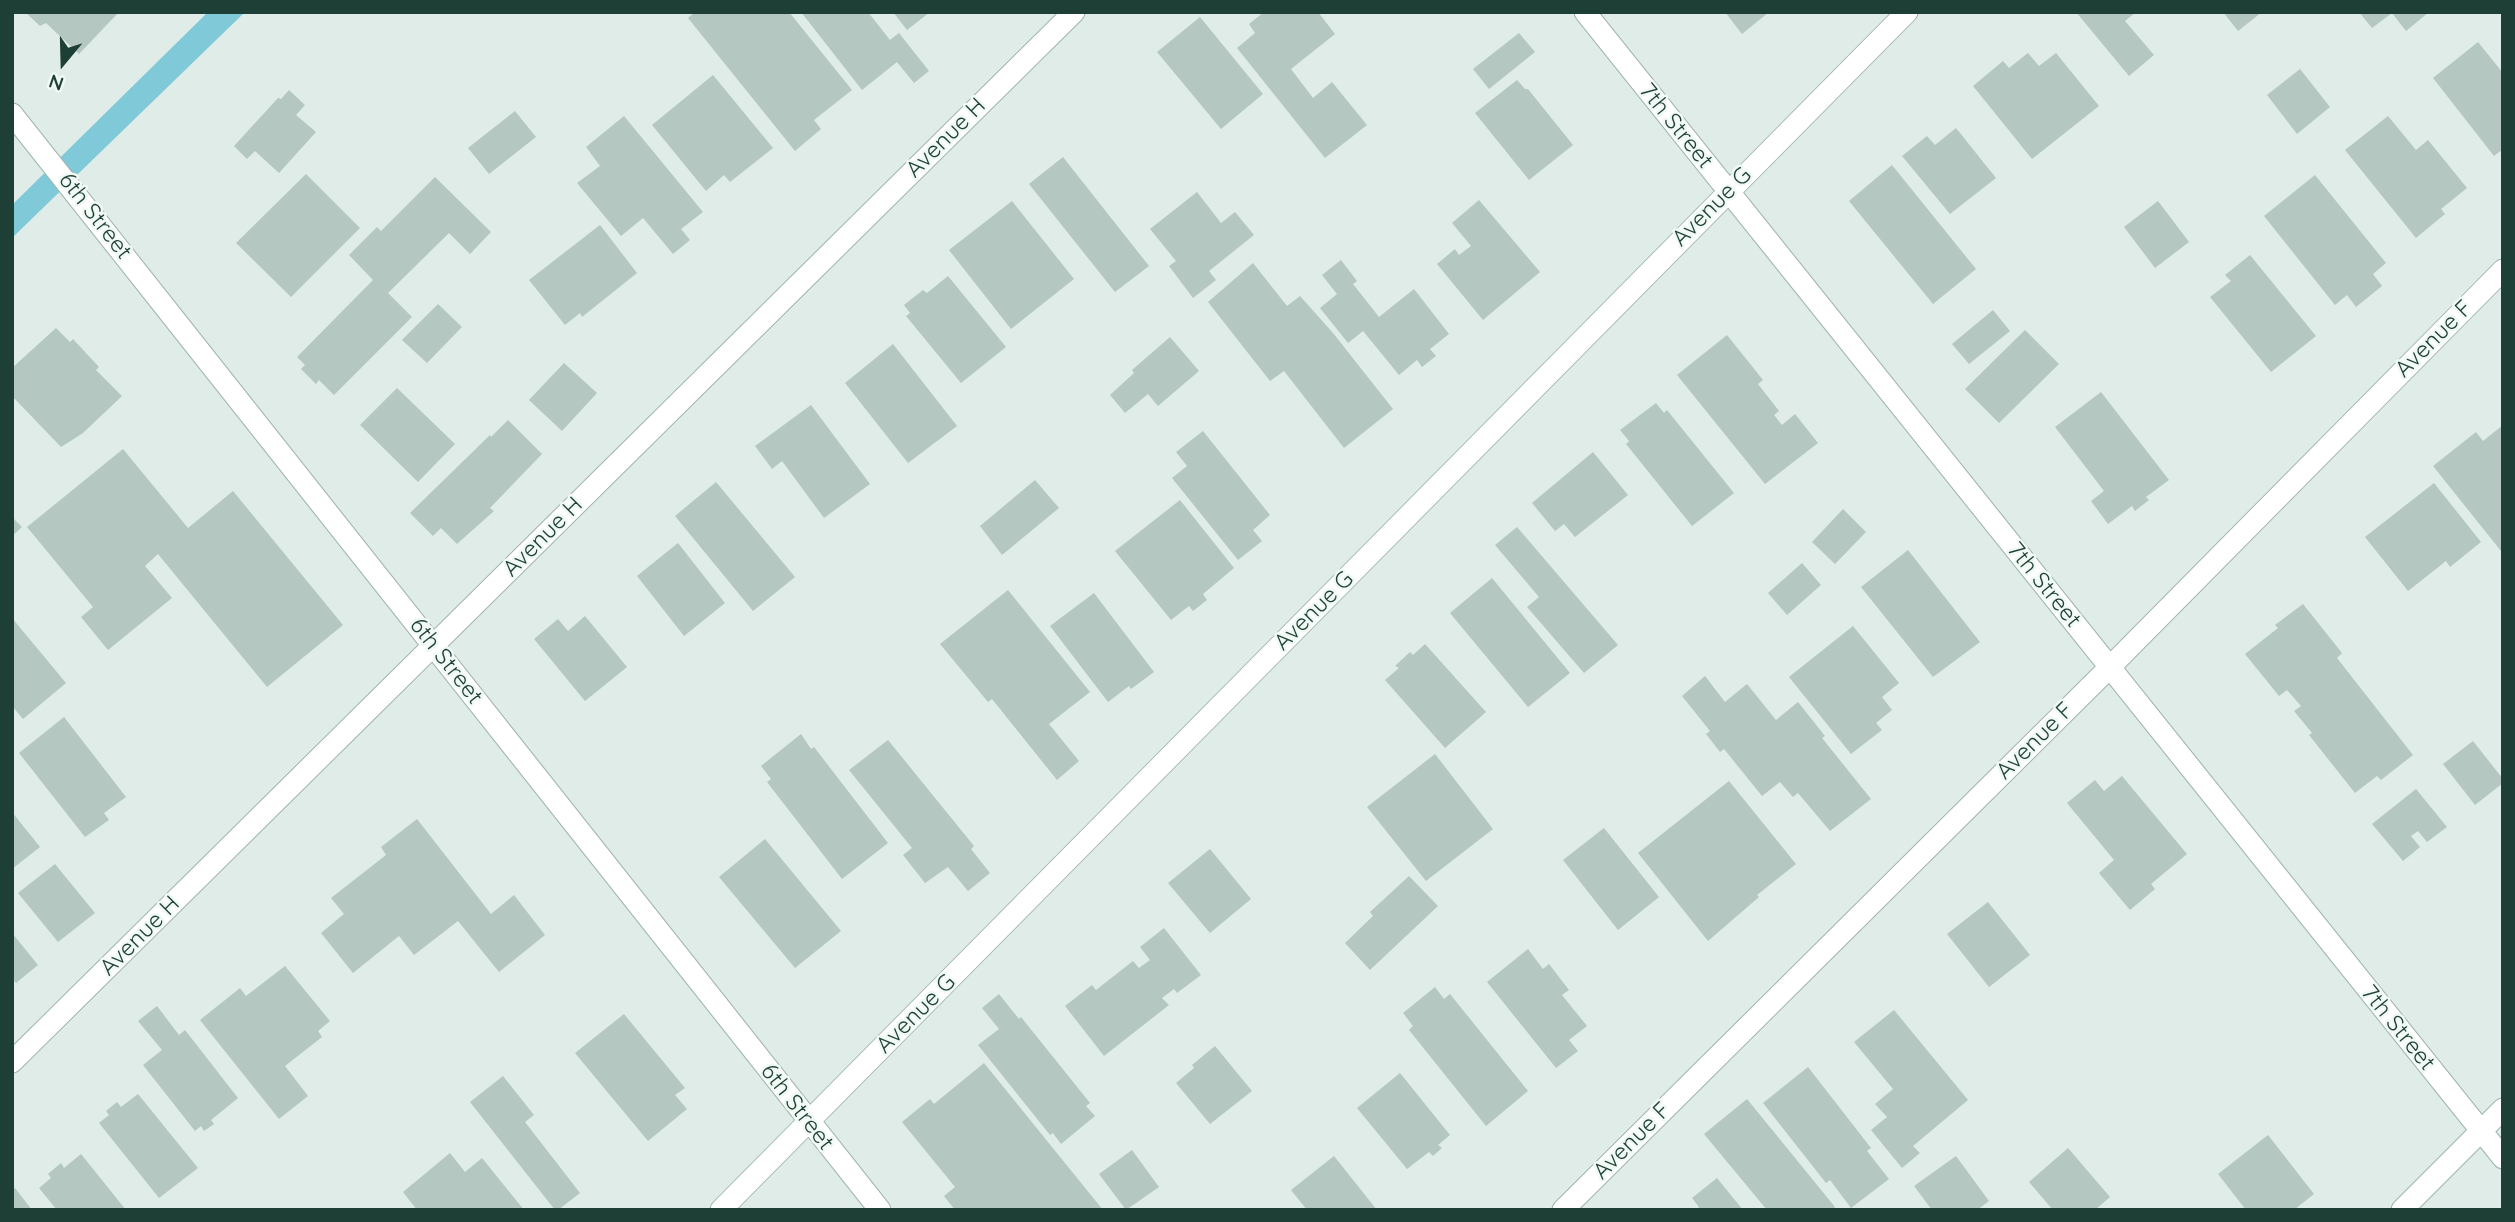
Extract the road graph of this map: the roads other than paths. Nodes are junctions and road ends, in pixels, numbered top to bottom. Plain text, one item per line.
1 (1074, 12) edge
2 (1585, 12) edge
3 (1907, 12) edge
4 (12, 114) edge
5 (1728, 191) junction
6 (2503, 270) edge
7 (433, 645) junction
8 (2110, 667) junction
9 (12, 1062) edge
10 (2503, 1109) edge
11 (809, 1122) junction
12 (2481, 1130) junction
13 (2503, 1158) edge
14 (721, 1210) edge
15 (880, 1210) edge
16 (1563, 1210) edge
17 (2402, 1210) edge

1 - 7 street, Avenue H
2 - 5 street, 7th Street
3 - 5 street, Avenue G
4 - 7 street, 6th Street
5 - 8 street, 7th Street
5 - 11 street, Avenue G
6 - 8 street, Avenue F
7 - 9 street, Avenue H
7 - 11 street, 6th Street
8 - 12 street, 7th Street
8 - 16 street, Avenue F
10 - 12 street
11 - 14 street, Avenue G
11 - 15 street, 6th Street
12 - 13 street, 7th Street
12 - 17 street

